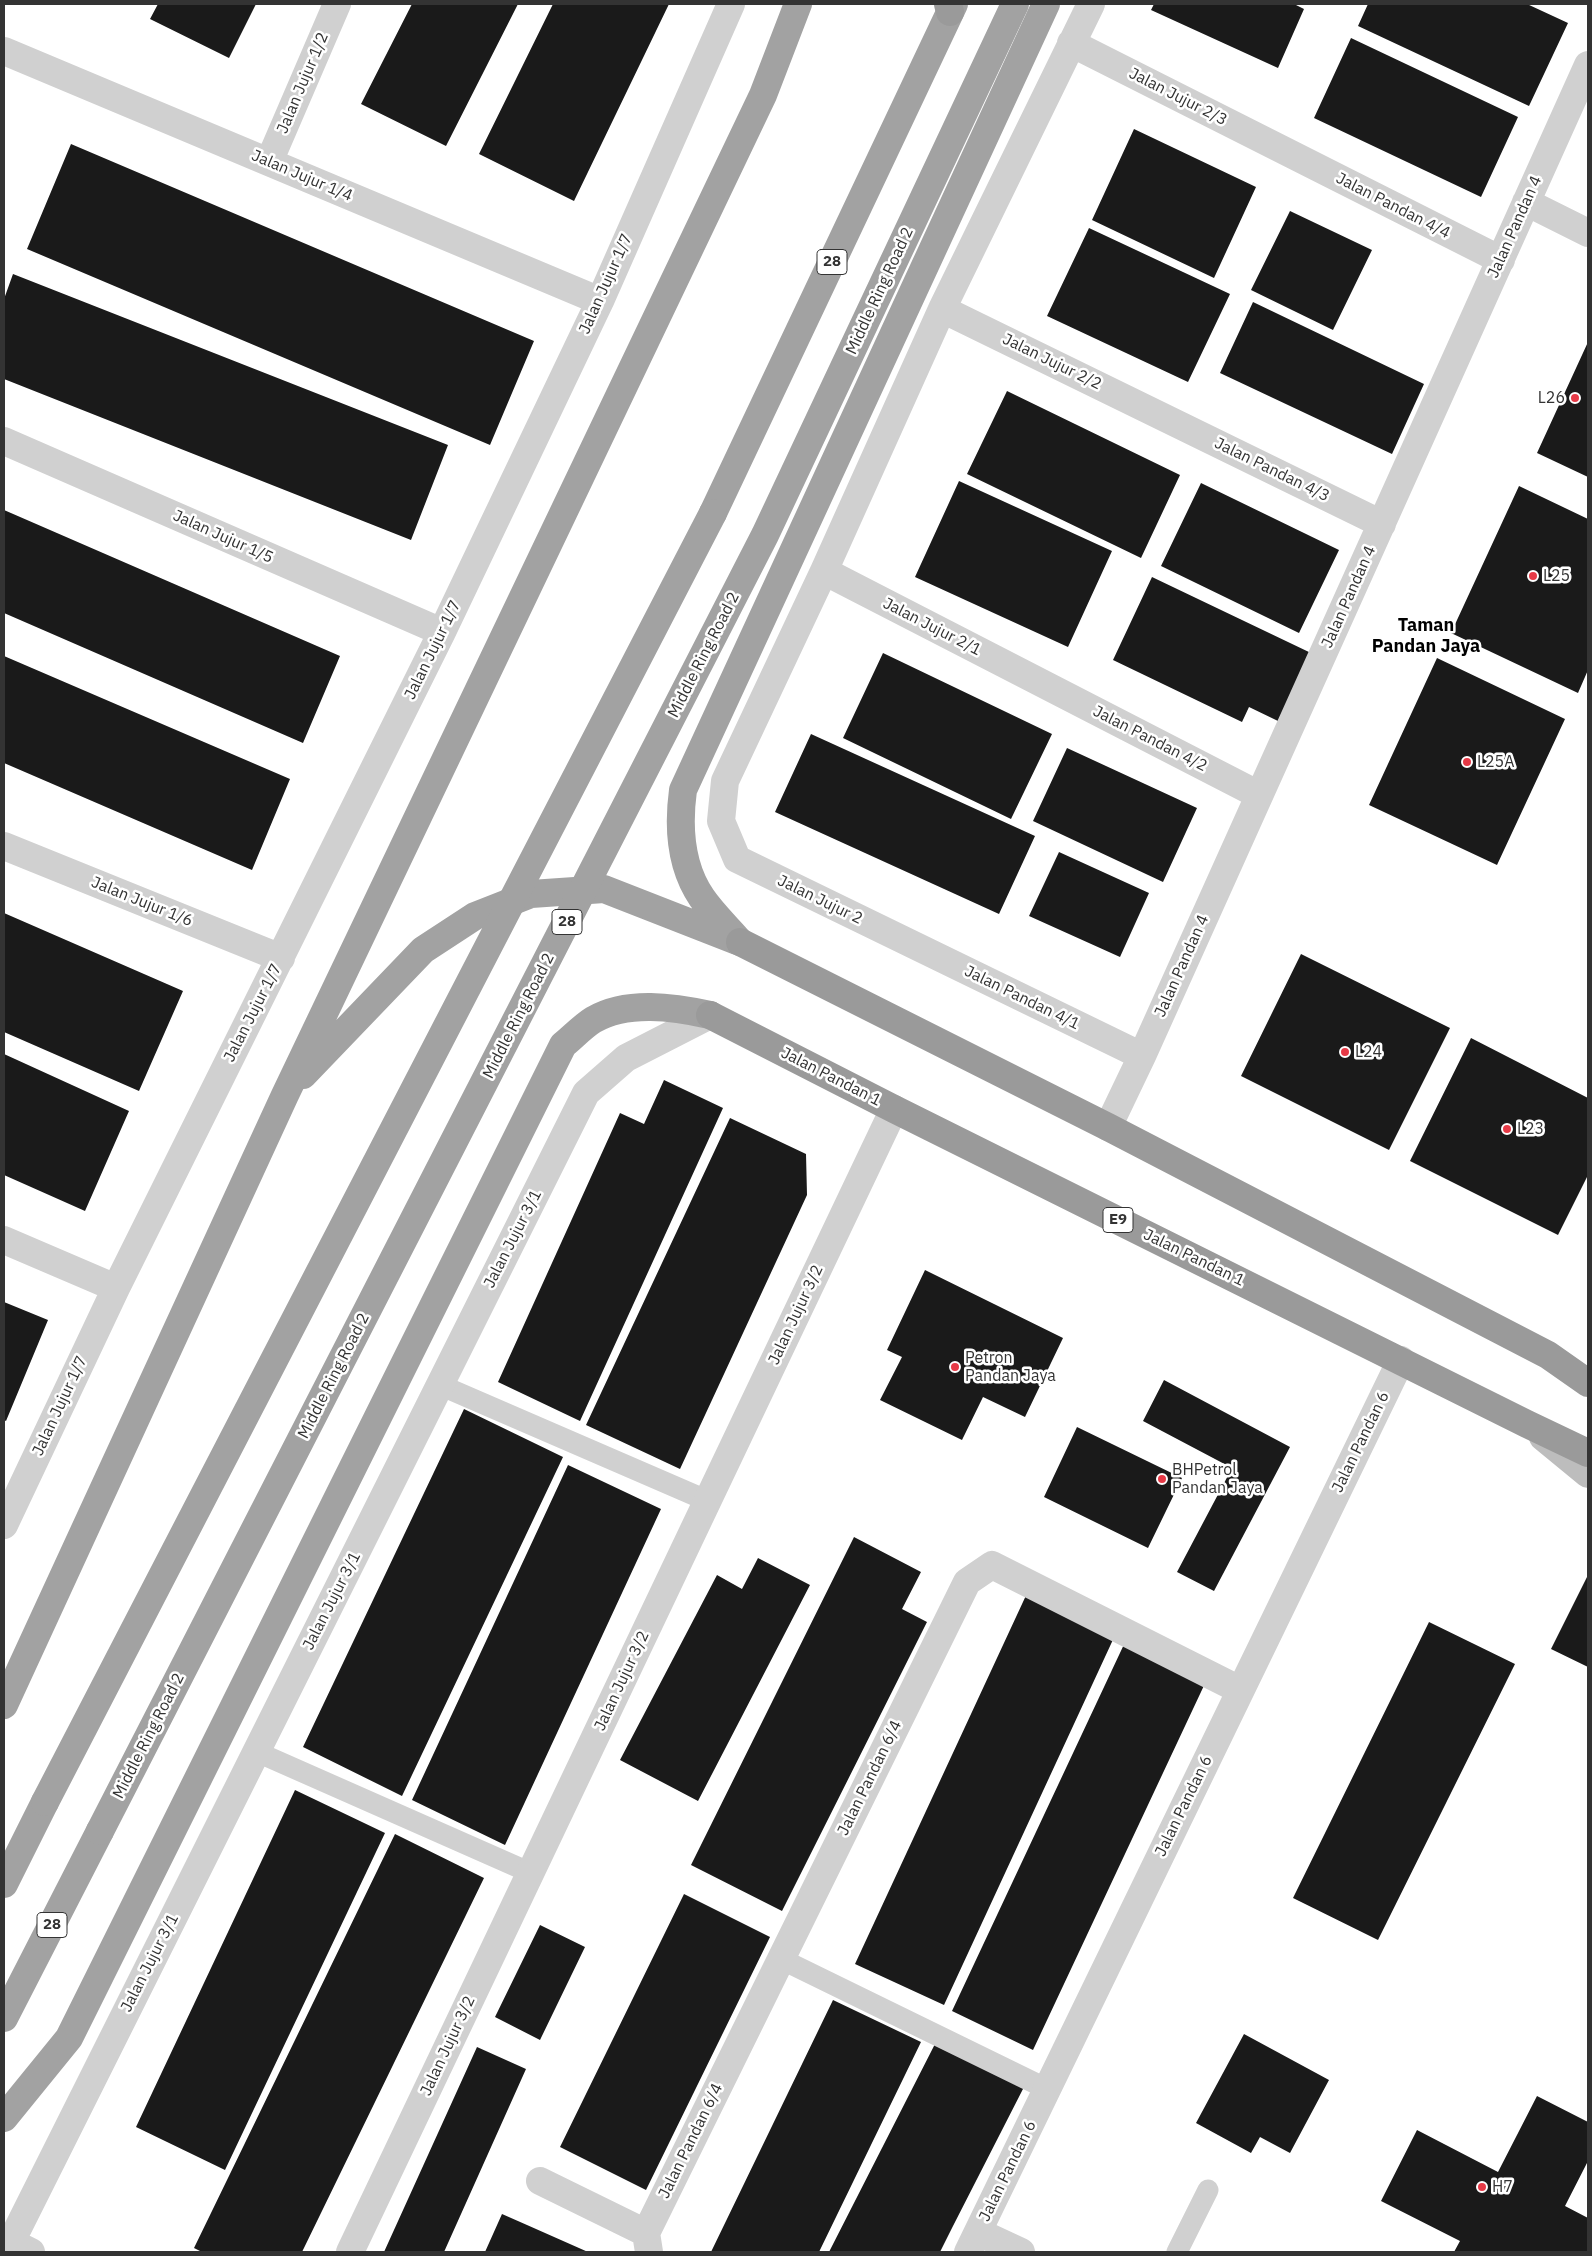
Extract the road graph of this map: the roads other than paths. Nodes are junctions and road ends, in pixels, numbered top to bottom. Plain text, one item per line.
1 (337, 4) edge
2 (731, 4) edge
3 (798, 4) edge
4 (1015, 4) edge
5 (1046, 4) edge
6 (1091, 4) edge
7 (951, 6) edge
8 (1071, 43) junction
9 (4, 51) edge
10 (1588, 65) edge
11 (1285, 152) joint
12 (269, 162) junction
13 (1526, 202) junction
14 (1588, 233) edge
15 (1501, 260) junction
16 (600, 302) junction
17 (942, 309) junction
18 (1161, 416) joint
19 (4, 441) edge
20 (1382, 524) junction
21 (824, 571) junction
22 (442, 632) junction
23 (1041, 683) joint
24 (1260, 795) junction
25 (4, 846) edge
26 (903, 940) joint
27 (740, 942) junction
28 (281, 958) junction
29 (710, 1015) junction
30 (1142, 1056) junction
31 (285, 1095) junction
32 (894, 1109) junction
33 (1108, 1127) junction
34 (4, 1240) edge
35 (116, 1288) junction
36 (1548, 1355) junction
37 (1401, 1360) junction
38 (1588, 1369) edge
39 (1588, 1383) edge
40 (440, 1385) junction
41 (1527, 1424) junction
42 (1588, 1453) edge
43 (1588, 1474) edge
44 (708, 1501) junction
45 (4, 1525) edge
46 (1240, 1690) junction
47 (4, 1705) edge
48 (256, 1752) junction
49 (531, 1873) junction
50 (4, 1884) edge
51 (781, 1959) junction
52 (4, 2018) edge
53 (1047, 2089) junction
54 (4, 2118) edge
55 (540, 2181) dead end
56 (1208, 2190) dead end
57 (647, 2242) edge
58 (973, 2242) edge
59 (21, 2247) edge
60 (350, 2252) edge
61 (1021, 2252) edge
62 (1177, 2252) edge

1 - 12 street, Jalan Jujur 1/2
2 - 16 street, Jalan Jujur 1/7
3 - 31 highway
4 - 52 highway, Middle Ring Road 2 / 28, bridge
5 - 27 highway
6 - 8 street
7 - 50 highway, 28, bridge
8 - 11 street, Jalan Jujur 2/3
8 - 17 street
9 - 12 street, Jalan Jujur 1/4
10 - 13 street, Jalan Pandan 4
11 - 15 street, Jalan Pandan 4/4
12 - 16 street, Jalan Jujur 1/4
13 - 14 street
13 - 15 street, Jalan Pandan 4
15 - 20 street, Jalan Pandan 4
16 - 22 street, Jalan Jujur 1/7
17 - 18 street, Jalan Jujur 2/2
17 - 21 street
18 - 20 street, Jalan Pandan 4/3
19 - 22 street, Jalan Jujur 1/5
20 - 24 street, Jalan Pandan 4
21 - 23 street, Jalan Jujur 2/1
21 - 26 street, Jalan Jujur 2
22 - 28 street, Jalan Jujur 1/7
23 - 24 street, Jalan Pandan 4/2
24 - 30 street, Jalan Pandan 4
25 - 28 street, Jalan Jujur 1/6
26 - 30 street, Jalan Pandan 4/1
27 - 31 highway
27 - 33 highway
28 - 35 street, Jalan Jujur 1/7
29 - 32 highway, Jalan Pandan 1 / E9
29 - 40 street, Jalan Jujur 3/1
29 - 54 highway
30 - 33 street, Jalan Pandan 4
31 - 47 highway
32 - 37 highway, Jalan Pandan 1 / E9
32 - 44 street, Jalan Jujur 3/2
33 - 36 highway
34 - 35 street
35 - 45 street, Jalan Jujur 1/7
36 - 38 main road
36 - 39 highway
37 - 41 highway, Jalan Pandan 1 / E9
37 - 46 street, Jalan Pandan 6
40 - 44 lane
40 - 48 street, Jalan Jujur 3/1
41 - 42 highway, E9
41 - 43 main road, Jalan Pandan 1
44 - 49 street, Jalan Jujur 3/2
46 - 51 street, Jalan Pandan 6/4
46 - 53 street, Jalan Pandan 6
48 - 49 lane
48 - 59 street, Jalan Jujur 3/1
49 - 60 street, Jalan Jujur 3/2
51 - 53 lane
51 - 57 street, Jalan Pandan 6/4
53 - 58 street, Jalan Pandan 6
55 - 57 street
56 - 62 lane
58 - 61 street

